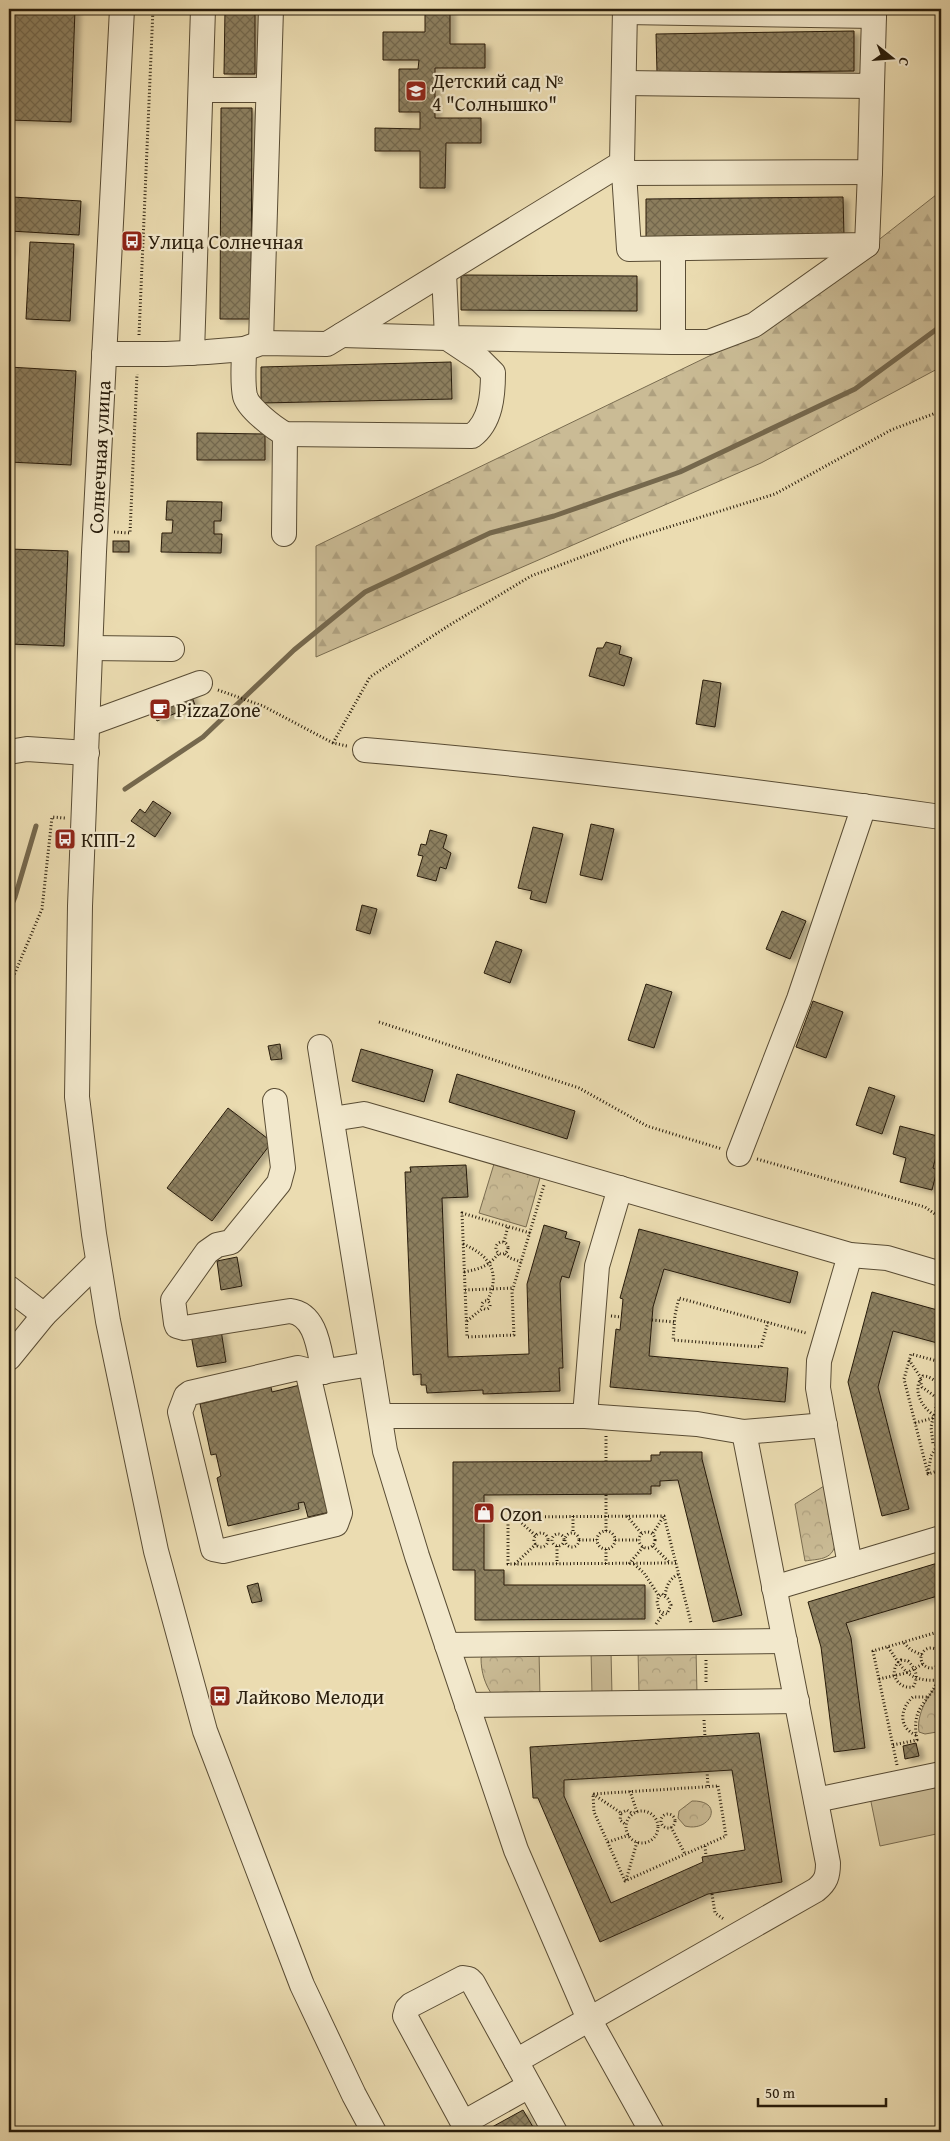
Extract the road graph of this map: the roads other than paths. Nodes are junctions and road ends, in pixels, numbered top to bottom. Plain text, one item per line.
1 (122, 9) edge
2 (203, 9) edge
3 (271, 9) edge
4 (625, 10) edge
5 (874, 13) edge
6 (624, 83) junction
7 (872, 86) junction
8 (201, 90) junction
9 (268, 90) junction
10 (623, 168) junction
11 (870, 172) junction
12 (867, 245) junction
13 (673, 249) junction
14 (444, 273) junction
15 (342, 335) junction
16 (447, 338) junction
17 (673, 342) junction
18 (252, 346) junction
19 (192, 353) junction
20 (104, 354) junction
21 (285, 434) junction
22 (284, 534) dead end
23 (91, 648) junction
24 (172, 649) dead end
25 (200, 683) dead end
26 (88, 724) junction
27 (365, 750) road end
28 (9, 752) edge
29 (87, 753) junction
30 (864, 806) junction
31 (941, 817) edge
32 (320, 1047) dead end
33 (275, 1101) dead end
34 (332, 1119) junction
35 (739, 1154) road end
36 (620, 1188) junction
37 (850, 1255) junction
38 (98, 1262) junction
39 (941, 1274) edge
40 (9, 1288) edge
41 (44, 1315) junction
42 (9, 1358) edge
43 (371, 1364) junction
44 (316, 1373) junction
45 (380, 1416) junction
46 (585, 1416) junction
47 (825, 1426) junction
48 (744, 1432) junction
49 (941, 1538) edge
50 (850, 1565) junction
51 (774, 1588) junction
52 (785, 1641) junction
53 (447, 1645) junction
54 (797, 1701) junction
55 (467, 1705) junction
56 (941, 1774) edge
57 (816, 1800) junction
58 (589, 2019) junction
59 (516, 2061) junction
60 (529, 2086) junction
61 (465, 2128) edge
62 (374, 2132) edge
63 (555, 2132) edge
64 (652, 2132) edge

1 - 20 street, Солнечная улица
2 - 8 street
3 - 9 street
4 - 5 street
4 - 6 street
5 - 7 street
6 - 7 street
6 - 10 street
7 - 11 street
8 - 9 street
8 - 19 street
9 - 18 street
10 - 11 street
10 - 13 street
10 - 14 street
11 - 12 street
12 - 13 street
12 - 17 street
13 - 17 street
14 - 15 street
14 - 16 street
15 - 16 street
15 - 18 street
16 - 17 street
16 - 21 street
18 - 19 street
18 - 21 street
19 - 20 street
20 - 23 street, Солнечная улица
21 - 22 street
23 - 24 street
23 - 26 street, Солнечная улица
25 - 26 street
26 - 29 street, Солнечная улица
27 - 30 street
28 - 29 street
29 - 38 street, Солнечная улица
30 - 31 street
30 - 35 street
32 - 34 street
33 - 44 street
34 - 36 street
34 - 43 street
36 - 37 street
36 - 46 street
37 - 39 street
37 - 47 street
38 - 41 street
38 - 62 street, Солнечная улица
40 - 41 street
41 - 42 street
43 - 44 street
43 - 45 street
44 - 44 street
45 - 46 street
45 - 53 street
46 - 48 street
47 - 48 street
47 - 50 street
48 - 51 street
49 - 50 street
50 - 51 street
51 - 52 street
52 - 53 street
52 - 54 street
53 - 55 street
54 - 55 street
54 - 57 street
55 - 58 street
56 - 57 street
57 - 58 street
58 - 59 street
58 - 64 street
59 - 60 street
59 - 61 street
60 - 61 street
60 - 63 street

